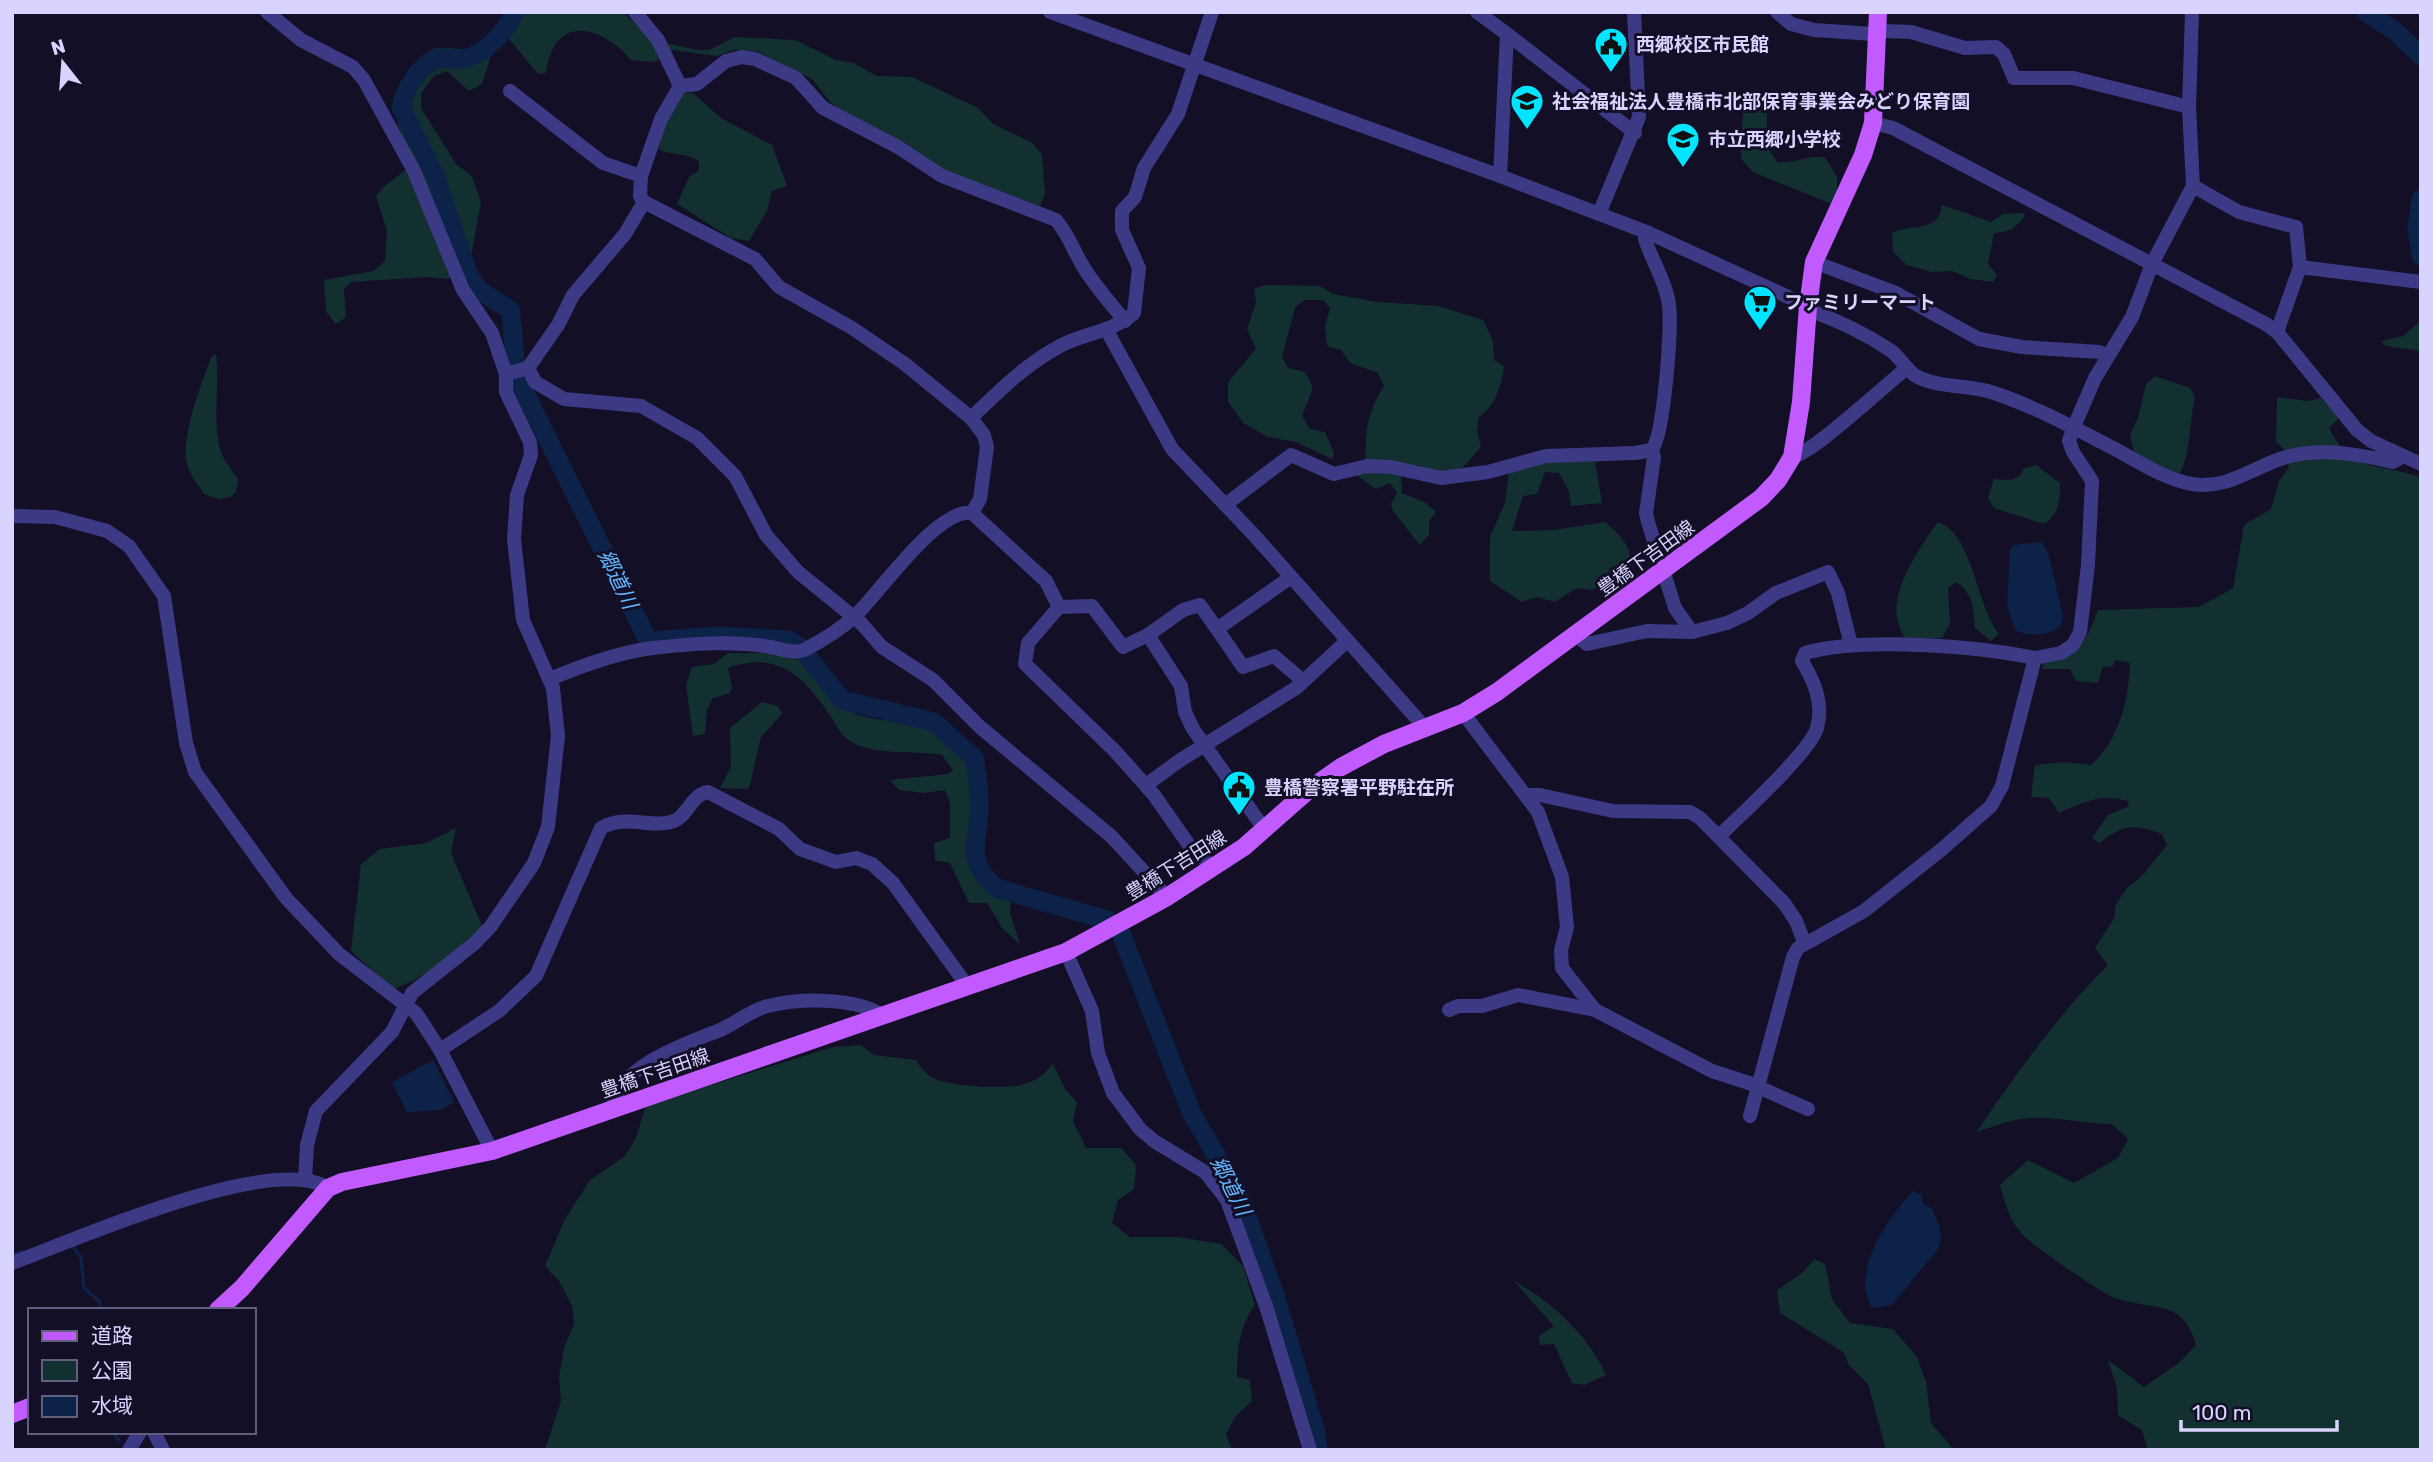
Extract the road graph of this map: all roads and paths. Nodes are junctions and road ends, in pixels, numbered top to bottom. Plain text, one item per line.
1 (267, 12) edge
2 (635, 12) edge
3 (1050, 12) edge
4 (1212, 12) edge
5 (1477, 12) edge
6 (1634, 12) edge
7 (1777, 12) edge
8 (1878, 12) edge
9 (2192, 12) edge
10 (1878, 33) junction
11 (1507, 34) junction
12 (1193, 64) junction
13 (680, 86) junction
14 (510, 91) dead end
15 (2189, 107) junction
16 (1873, 123) junction
17 (1634, 133) junction
18 (640, 176) junction
19 (1500, 176) junction
20 (2193, 186) junction
21 (644, 202) junction
22 (1600, 214) junction
23 (1649, 233) junction
24 (1814, 262) junction
25 (2152, 264) junction
26 (2300, 267) junction
27 (2417, 282) edge
28 (1808, 306) junction
29 (1125, 321) junction
30 (1106, 329) junction
31 (2277, 332) junction
32 (2108, 356) junction
33 (1908, 368) junction
34 (517, 371) junction
35 (971, 418) junction
36 (2073, 429) junction
37 (1651, 450) junction
38 (1792, 457) junction
39 (2402, 457) junction
40 (2421, 464) edge
41 (1225, 505) junction
42 (972, 513) junction
43 (12, 516) edge
44 (1663, 572) junction
45 (1291, 577) junction
46 (1059, 607) junction
47 (853, 617) junction
48 (1217, 629) junction
49 (1692, 632) junction
50 (1148, 635) junction
51 (1576, 635) junction
52 (1346, 641) junction
53 (1852, 645) junction
54 (2035, 658) junction
55 (550, 679) junction
56 (1303, 681) junction
57 (1462, 713) junction
58 (1422, 729) junction
59 (1204, 746) junction
60 (1146, 785) junction
61 (1528, 795) junction
62 (1265, 830) junction
63 (1719, 836) junction
64 (1213, 868) junction
65 (1167, 897) junction
66 (1804, 942) junction
67 (1066, 951) junction
68 (968, 987) junction
69 (406, 1003) junction
70 (1449, 1010) dead end
71 (1595, 1010) junction
72 (884, 1016) junction
73 (440, 1050) junction
74 (1756, 1087) junction
75 (613, 1109) junction
76 (1808, 1109) dead end
77 (1750, 1116) dead end
78 (492, 1151) junction
79 (305, 1180) junction
80 (328, 1188) junction
81 (12, 1264) edge
82 (220, 1308) edge
83 (28, 1407) edge
84 (12, 1414) edge
85 (139, 1434) edge
86 (155, 1434) edge
87 (129, 1450) edge
88 (163, 1450) edge
89 (1310, 1450) edge

1 - 34 street
2 - 13 street
3 - 12 street
4 - 12 street
5 - 11 street
6 - 17 street
7 - 10 street
8 - 10 main road, 豊橋下吉田線
9 - 15 street
10 - 15 street
10 - 16 main road, 豊橋下吉田線
11 - 17 street
11 - 19 street
12 - 19 street
12 - 29 street
13 - 18 street
13 - 29 street
14 - 18 street
15 - 20 street
16 - 24 main road, 豊橋下吉田線
16 - 25 street
17 - 22 street
18 - 21 street
19 - 22 street
20 - 25 street
20 - 26 street
21 - 34 street
21 - 35 street
22 - 23 street
23 - 28 street
23 - 37 street
24 - 28 main road, 豊橋下吉田線
24 - 32 street
25 - 31 street
25 - 32 street
26 - 27 street
26 - 31 street
28 - 33 street
28 - 38 main road, 豊橋下吉田線
29 - 30 street
30 - 35 street
30 - 41 street
31 - 39 street
32 - 36 street
33 - 36 street
33 - 38 street
34 - 47 street
34 - 55 street
35 - 42 street
36 - 39 street
36 - 54 street
37 - 41 street
37 - 44 street
38 - 44 main road, 豊橋下吉田線
39 - 40 street
41 - 45 street
42 - 46 street
42 - 47 street
43 - 69 street
44 - 49 street
44 - 51 main road, 豊橋下吉田線
45 - 48 street
45 - 52 street
46 - 50 street
46 - 60 street
47 - 55 street
47 - 65 street
48 - 50 street
48 - 56 street
49 - 51 street
49 - 53 street
50 - 59 street
51 - 57 main road, 豊橋下吉田線
52 - 56 street
52 - 58 street
53 - 54 street
53 - 63 street
54 - 66 street
55 - 69 street
56 - 59 street
57 - 58 main road, 豊橋下吉田線
57 - 61 street
58 - 62 main road, 豊橋下吉田線
59 - 60 street
59 - 62 street
60 - 64 street
61 - 63 street
61 - 71 street
62 - 64 main road, 豊橋下吉田線
63 - 66 street
64 - 65 main road, 豊橋下吉田線
65 - 67 main road, 豊橋下吉田線
66 - 74 street
67 - 68 main road, 豊橋下吉田線
67 - 89 street
68 - 72 main road, 豊橋下吉田線
68 - 73 street
69 - 73 street
69 - 79 street
70 - 71 street
71 - 74 street
72 - 75 main road, 豊橋下吉田線
72 - 75 street
73 - 78 street
74 - 76 street
74 - 77 street
75 - 78 main road, 豊橋下吉田線
78 - 80 main road, 豊橋下吉田線
79 - 80 street
79 - 81 street
80 - 82 main road
83 - 84 main road
85 - 87 street
86 - 88 street

